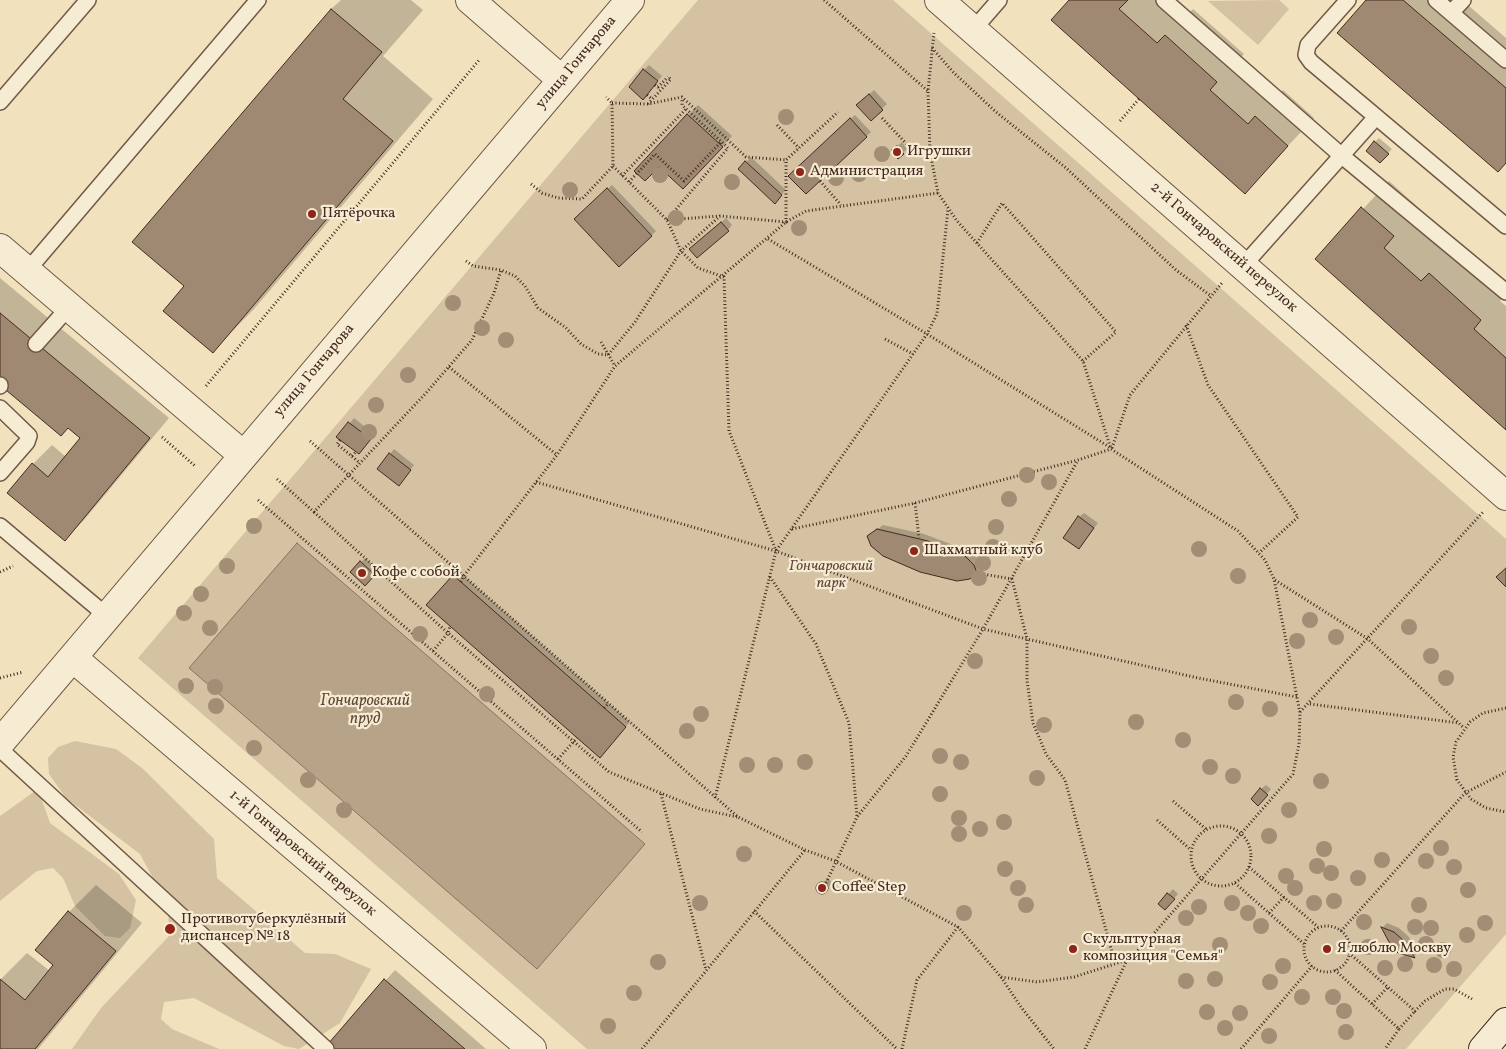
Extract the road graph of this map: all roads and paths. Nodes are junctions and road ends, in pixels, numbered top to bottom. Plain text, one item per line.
1 (88, 0) edge
2 (258, 0) edge
3 (470, 0) edge
4 (630, 0) edge
5 (824, 0) edge
6 (939, 0) edge
7 (999, 0) edge
8 (1164, 0) edge
9 (1348, 0) edge
10 (1436, 0) edge
11 (1463, 0) edge
12 (1451, 13) junction
13 (973, 30) junction
14 (934, 31) dead end
15 (932, 48) junction
16 (480, 59) dead end
17 (1506, 60) edge
18 (562, 80) junction
19 (655, 85) dead end
20 (928, 91) junction
21 (647, 95) dead end
22 (606, 97) dead end
23 (682, 97) junction
24 (652, 99) junction
25 (1139, 99) dead end
26 (0, 102) edge
27 (612, 102) junction
28 (648, 104) junction
29 (686, 109) junction
30 (838, 112) dead end
31 (1376, 117) junction
32 (882, 118) dead end
33 (776, 125) dead end
34 (1116, 126) dead end
35 (721, 142) junction
36 (799, 148) junction
37 (930, 152) junction
38 (1342, 156) junction
39 (786, 160) junction
40 (613, 166) junction
41 (622, 176) junction
42 (820, 181) dead end
43 (629, 182) junction
44 (532, 184) dead end
45 (938, 193) junction
46 (842, 206) junction
47 (948, 208) junction
48 (720, 216) junction
49 (667, 220) junction
50 (786, 222) junction
51 (1506, 226) edge
52 (768, 239) junction
53 (977, 243) junction
54 (0, 248) edge
55 (681, 251) junction
56 (466, 261) dead end
57 (1243, 266) junction
58 (501, 270) junction
59 (27, 271) junction
60 (724, 277) junction
61 (1219, 287) dead end
62 (1506, 292) edge
63 (1211, 296) junction
64 (68, 307) junction
65 (1186, 325) junction
66 (927, 334) junction
67 (885, 339) dead end
68 (601, 342) dead end
69 (36, 344) dead end
70 (913, 354) junction
71 (608, 355) junction
72 (1083, 362) junction
73 (615, 366) junction
74 (449, 367) junction
75 (202, 390) dead end
76 (0, 408) edge
77 (162, 437) dead end
78 (340, 440) dead end
79 (310, 441) dead end
80 (1111, 449) junction
81 (356, 452) dead end
82 (243, 455) junction
83 (557, 455) junction
84 (352, 456) junction
85 (1078, 460) junction
86 (360, 463) junction
87 (195, 466) dead end
88 (0, 473) edge
89 (348, 475) junction
90 (276, 479) dead end
91 (536, 482) junction
92 (1499, 492) edge
93 (258, 500) dead end
94 (915, 503) junction
95 (314, 512) junction
96 (0, 526) edge
97 (791, 529) junction
98 (919, 538) dead end
99 (776, 551) junction
100 (1259, 553) junction
101 (977, 573) dead end
102 (769, 576) junction
103 (463, 577) junction
104 (1012, 578) junction
105 (1274, 579) junction
106 (462, 582) dead end
107 (107, 616) junction
108 (450, 626) dead end
109 (983, 629) junction
110 (448, 633) junction
111 (1027, 639) junction
112 (1368, 639) junction
113 (433, 651) junction
114 (73, 658) junction
115 (1297, 697) junction
116 (609, 703) junction
117 (1310, 704) junction
118 (604, 708) dead end
119 (1506, 708) edge
120 (1300, 713) junction
121 (1460, 723) junction
122 (1464, 728) junction
123 (577, 738) dead end
124 (573, 742) junction
125 (0, 743) edge
126 (0, 749) edge
127 (558, 759) junction
128 (1506, 772) edge
129 (661, 793) junction
130 (1465, 793) junction
131 (715, 798) junction
132 (1173, 801) dead end
133 (1506, 812) edge
134 (738, 817) junction
135 (857, 817) junction
136 (1157, 820) dead end
137 (1207, 830) junction
138 (642, 832) dead end
139 (1241, 834) junction
140 (805, 850) junction
141 (1191, 850) junction
142 (835, 861) junction
143 (1249, 867) junction
144 (1201, 879) junction
145 (826, 883) dead end
146 (1235, 883) junction
147 (1284, 897) junction
148 (754, 912) junction
149 (1269, 913) junction
150 (958, 927) junction
151 (1318, 927) junction
152 (1342, 932) junction
153 (1304, 944) junction
154 (1349, 953) junction
155 (1127, 960) junction
156 (1115, 963) junction
157 (1312, 966) junction
158 (706, 970) junction
159 (1334, 970) junction
160 (1001, 977) junction
161 (1388, 987) junction
162 (1472, 999) dead end
163 (1372, 1004) junction
164 (1415, 1011) junction
165 (1506, 1022) edge
166 (1399, 1028) junction
167 (326, 1049) edge
168 (532, 1049) edge
169 (642, 1049) edge
170 (897, 1049) edge
171 (902, 1049) edge
172 (1054, 1049) edge
173 (1085, 1049) edge
174 (1241, 1049) edge
175 (1386, 1049) edge
176 (1483, 1049) edge

1 - 26 lane
2 - 59 lane
3 - 18 street
4 - 18 street, улица Гончарова
5 - 20 path
6 - 13 street, 2-й Гончаровский переулок
7 - 13 lane
8 - 38 lane
9 - 31 lane
10 - 12 lane
11 - 12 lane
12 - 17 lane
13 - 57 street, 2-й Гончаровский переулок
14 - 15 path
15 - 20 path
15 - 63 path
16 - 75 path
18 - 82 street, улица Гончарова
19 - 24 path
20 - 37 path
21 - 24 path
22 - 27 path
23 - 28 path
23 - 29 path
23 - 39 path
24 - 28 path
25 - 34 path
27 - 28 path
27 - 40 path
29 - 35 path
29 - 41 path
30 - 36 path
31 - 38 lane
31 - 51 lane
32 - 37 path
33 - 36 path
35 - 43 path
35 - 49 path
36 - 39 path
37 - 45 path
38 - 57 lane
38 - 62 lane
39 - 50 path
40 - 41 path
40 - 44 path
41 - 43 path
42 - 46 path
43 - 49 path
45 - 46 path
45 - 47 path
46 - 50 path
47 - 53 path
47 - 66 path
48 - 49 path
48 - 50 path
48 - 55 path
49 - 55 path
50 - 52 path
52 - 60 path
52 - 66 path
53 - 72 path
53 - 72 path
54 - 59 street
55 - 60 path
55 - 71 path
56 - 58 path
57 - 92 street, 2-й Гончаровский переулок
58 - 71 path
58 - 74 path
59 - 64 street
60 - 73 path
60 - 99 path
61 - 63 path
63 - 65 path
64 - 69 lane
64 - 82 street
65 - 80 path
65 - 100 path
66 - 70 path
66 - 80 path
67 - 70 path
68 - 71 path
70 - 97 path
71 - 73 path
72 - 80 path
73 - 83 path
74 - 83 path
74 - 86 path
76 - 88 lane
77 - 87 path
78 - 84 path
79 - 89 path
80 - 85 path
80 - 100 path
81 - 84 path
82 - 107 street, улица Гончарова
83 - 91 path
84 - 86 path
85 - 94 path
85 - 104 path
86 - 89 path
89 - 95 path
89 - 103 path
90 - 95 path
91 - 99 path
91 - 103 path
92 - 112 path
93 - 113 path
94 - 97 path
94 - 98 path
95 - 110 path
96 - 107 lane
97 - 99 path
99 - 102 path
99 - 109 path
100 - 105 path
101 - 104 path
102 - 131 path
102 - 135 path
103 - 106 path
103 - 116 path
104 - 109 path
104 - 111 path
105 - 112 path
105 - 115 path
107 - 114 street, улица Гончарова
108 - 110 path
109 - 111 path
109 - 135 path
110 - 113 path
110 - 124 path
111 - 115 path
111 - 156 path
112 - 117 path
112 - 121 path
113 - 127 path
114 - 125 street, улица Гончарова
114 - 168 street, 1-й Гончаровский переулок
115 - 120 path
116 - 118 path
116 - 131 path
117 - 120 path
117 - 121 path
119 - 122 path
120 - 139 path
121 - 122 path
122 - 130 path
123 - 124 path
124 - 127 path
124 - 129 path
126 - 167 lane
127 - 138 path
128 - 130 path
129 - 134 path
129 - 158 path
130 - 133 path
130 - 152 path
131 - 134 path
132 - 137 path
134 - 140 path
135 - 142 path
136 - 141 path
137 - 139 path
137 - 141 path
139 - 143 path
139 - 144 path
140 - 142 path
140 - 148 path
141 - 144 path
142 - 145 path
142 - 150 path
143 - 146 path
143 - 147 path
144 - 146 path
144 - 155 path
146 - 149 path
147 - 149 path
147 - 151 path
148 - 158 path
148 - 170 path
149 - 153 path
150 - 160 path
150 - 171 path
151 - 152 path
151 - 153 path
152 - 154 path
153 - 157 path
154 - 159 path
154 - 161 path
155 - 156 path
155 - 173 path
156 - 160 path
157 - 159 path
157 - 174 path
158 - 169 path
159 - 163 path
160 - 172 path
161 - 163 path
161 - 164 path
162 - 164 path
163 - 166 path
164 - 166 path
165 - 176 street
166 - 175 path

